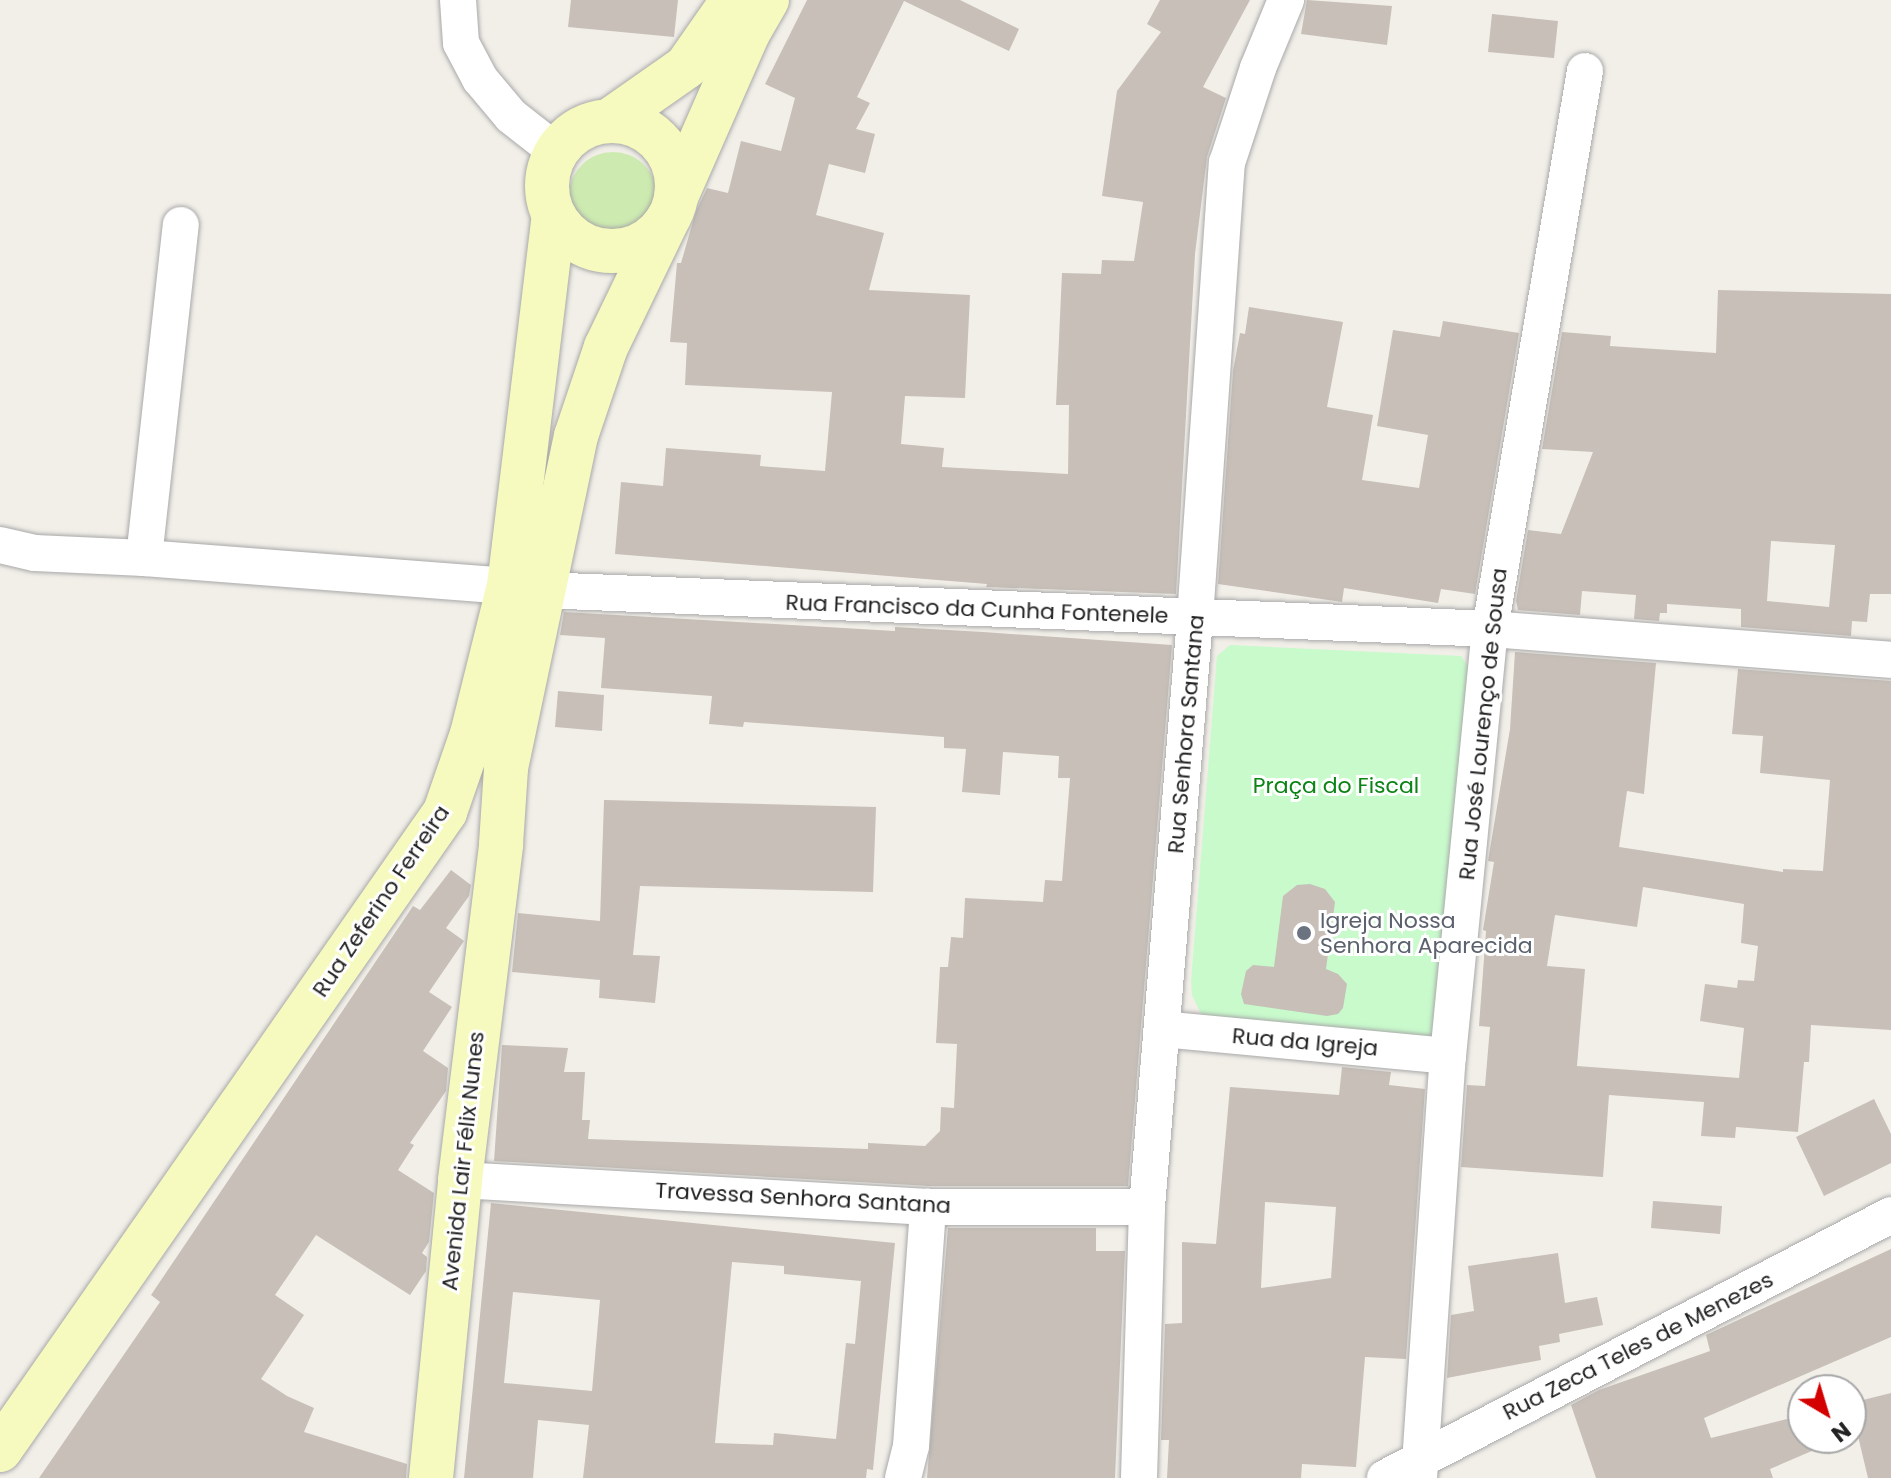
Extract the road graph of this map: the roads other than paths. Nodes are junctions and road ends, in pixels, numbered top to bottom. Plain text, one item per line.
1 (458, 0) edge
2 (733, 0) edge
3 (767, 0) edge
4 (1286, 0) edge
5 (1585, 71) dead end
6 (609, 121) junction
7 (557, 152) junction
8 (671, 210) junction
9 (554, 216) junction
10 (181, 225) dead end
11 (0, 545) edge
12 (144, 558) junction
13 (525, 588) junction
14 (1195, 618) junction
15 (1490, 629) junction
16 (1891, 660) edge
17 (445, 812) junction
18 (501, 844) junction
19 (1162, 1029) junction
20 (1448, 1056) junction
21 (460, 1180) junction
22 (928, 1207) junction
23 (1147, 1207) junction
24 (1891, 1215) edge
25 (0, 1450) edge
26 (1420, 1468) edge
27 (431, 1478) edge
28 (903, 1478) edge
29 (1139, 1478) edge
30 (1385, 1478) edge

1 - 7 street
2 - 6 main road
3 - 8 main road, Rua Zeferino Ferreira
4 - 14 street, Rua Senhora Santana
5 - 15 street, Rua José Lourenço de Sousa
6 - 7 main road
6 - 8 main road
7 - 9 main road
8 - 9 main road
8 - 13 main road, Rua Zeferino Ferreira
9 - 13 main road, Rua Zeferino Ferreira
10 - 12 street
11 - 12 street, Rua Francisco da Cunha Fontenele
12 - 13 street, Rua Francisco da Cunha Fontenele
13 - 14 street, Rua Francisco da Cunha Fontenele
13 - 17 main road, Rua Zeferino Ferreira
13 - 18 main road, Rua Zeferino Ferreira
14 - 15 street, Rua Francisco da Cunha Fontenele
14 - 19 street, Rua Senhora Santana
15 - 16 street, Rua Francisco da Cunha Fontenele
15 - 20 street, Rua José Lourenço de Sousa
17 - 18 main road
17 - 25 main road, Rua Zeferino Ferreira
18 - 21 main road, Avenida Lair Félix Nunes
19 - 20 street, Rua da Igreja
19 - 23 street, Rua Senhora Santana
20 - 26 street, Rua José Lourenço de Sousa
21 - 22 street, Travessa Senhora Santana
21 - 27 main road, Avenida Lair Félix Nunes
22 - 23 street, Travessa Senhora Santana
22 - 28 street
23 - 29 street, Rua Senhora Santana
24 - 26 street, Rua Zeca Teles de Menezes
26 - 30 street, Rua Zeca Teles de Menezes

